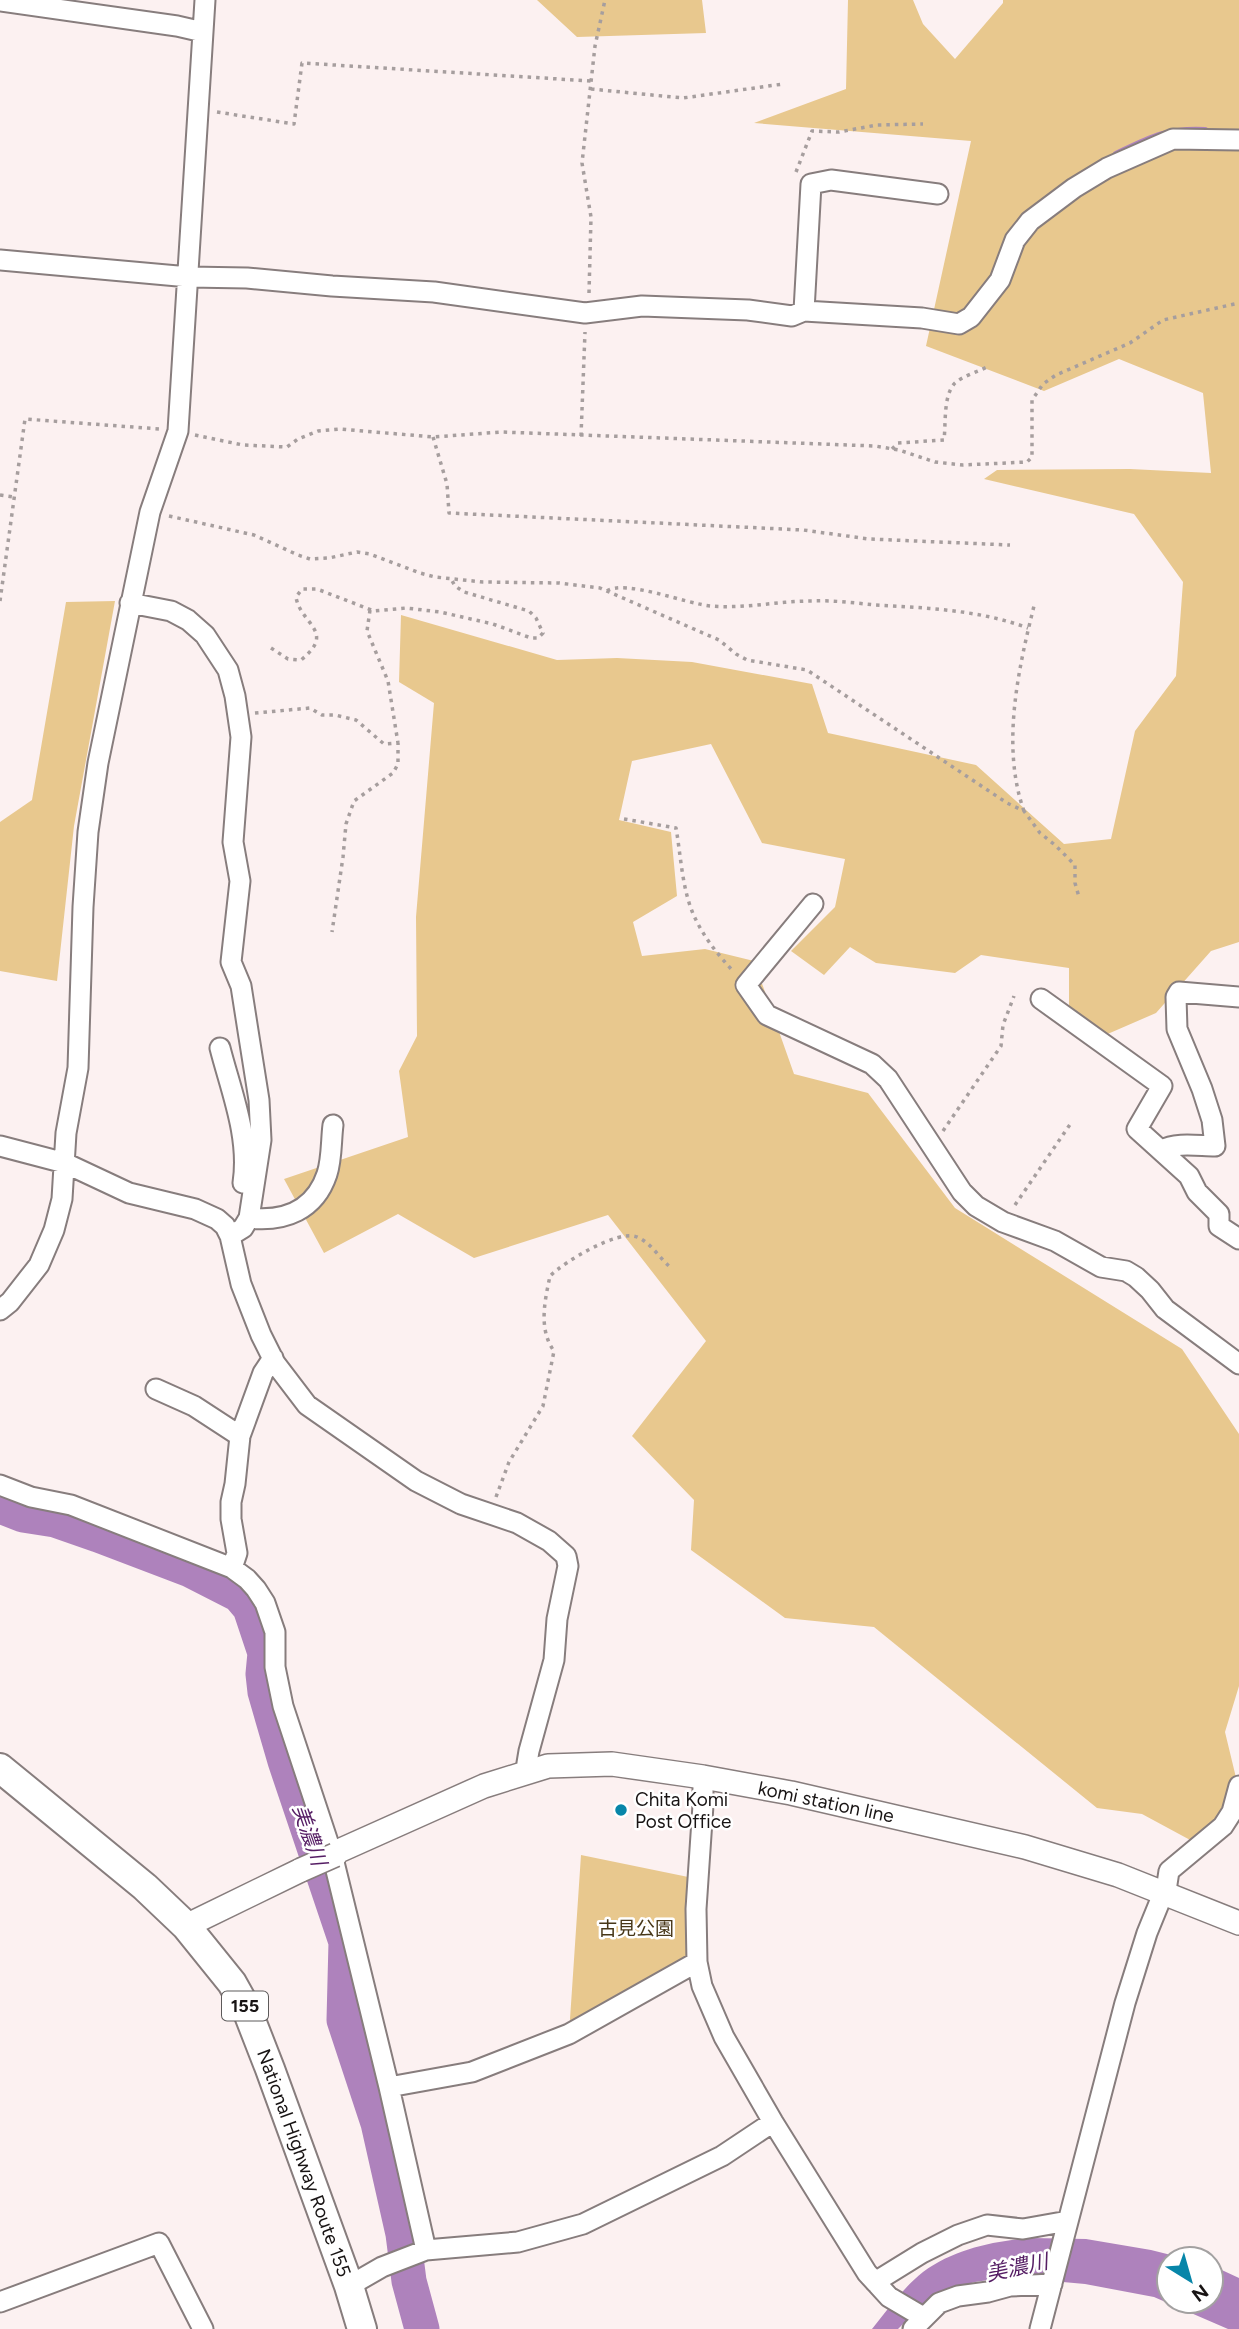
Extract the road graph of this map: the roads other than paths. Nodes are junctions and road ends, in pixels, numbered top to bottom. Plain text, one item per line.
1 (205, 0) edge
2 (0, 1) edge
3 (203, 32) junction
4 (1239, 140) edge
5 (938, 194) dead end
6 (0, 260) edge
7 (189, 277) junction
8 (804, 312) junction
9 (130, 603) junction
10 (814, 905) dead end
11 (1239, 997) edge
12 (1041, 999) dead end
13 (220, 1048) dead end
14 (333, 1125) dead end
15 (0, 1146) edge
16 (1162, 1150) junction
17 (65, 1164) junction
18 (249, 1218) junction
19 (227, 1231) junction
20 (1239, 1239) edge
21 (0, 1310) edge
22 (273, 1358) junction
23 (1239, 1364) edge
24 (156, 1390) dead end
25 (240, 1436) junction
26 (0, 1485) edge
27 (232, 1569) junction
28 (0, 1768) edge
29 (530, 1771) junction
30 (703, 1777) junction
31 (1239, 1786) edge
32 (334, 1854) junction
33 (1162, 1894) junction
34 (1239, 1923) edge
35 (186, 1926) junction
36 (698, 1962) junction
37 (390, 2087) junction
38 (773, 2122) junction
39 (1068, 2221) junction
40 (426, 2251) junction
41 (875, 2282) junction
42 (1052, 2284) junction
43 (349, 2287) junction
44 (0, 2302) edge
45 (919, 2320) edge
46 (203, 2329) edge
47 (362, 2329) edge
48 (1040, 2329) edge

1 - 3 street
2 - 3 street
3 - 7 street
4 - 8 street
5 - 8 street
6 - 7 street
7 - 8 street
7 - 9 street
9 - 17 street
9 - 18 street
10 - 23 street
11 - 16 street
12 - 16 street
13 - 19 street
14 - 18 street
15 - 17 street
16 - 20 street
17 - 19 street
17 - 21 street
18 - 19 street
19 - 22 street
22 - 25 street
22 - 29 street
24 - 25 street
25 - 27 street
26 - 27 street
27 - 32 street
28 - 35 highway, National Highway Route 155 / 155
29 - 30 main road, komi station line
29 - 32 main road, komi station line
30 - 33 main road, komi station line
30 - 36 street
31 - 33 street
32 - 35 main road, komi station line, bridge
32 - 37 street
33 - 34 main road, komi station line
33 - 39 street
35 - 43 highway, National Highway Route 155 / 155
36 - 37 street
36 - 38 street
37 - 40 street
38 - 40 street
38 - 41 street
39 - 41 street
39 - 42 street
40 - 43 street
41 - 45 street
42 - 45 street
42 - 48 street
43 - 47 highway, National Highway Route 155 / 155
44 - 46 street

